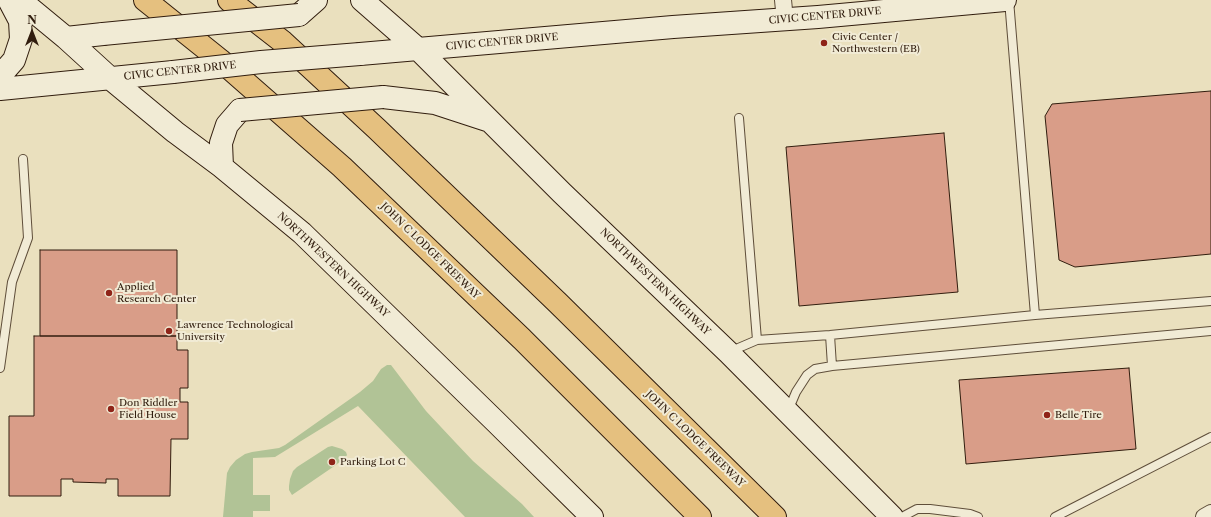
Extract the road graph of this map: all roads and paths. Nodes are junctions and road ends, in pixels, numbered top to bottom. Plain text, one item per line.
1 (9, 0) edge
2 (20, 0) edge
3 (144, 0) edge
4 (229, 0) edge
5 (316, 0) edge
6 (362, 0) edge
7 (1006, 0) edge
8 (1009, 0) edge
9 (784, 10) edge
10 (66, 38) junction
11 (418, 49) junction
12 (0, 76) edge
13 (111, 78) junction
14 (0, 89) edge
15 (739, 118) dead end
16 (490, 121) junction
17 (23, 159) dead end
18 (222, 167) junction
19 (1211, 301) edge
20 (1035, 315) junction
21 (1211, 331) edge
22 (830, 335) junction
23 (757, 340) junction
24 (728, 352) junction
25 (832, 366) junction
26 (0, 368) edge
27 (788, 412) junction
28 (1211, 437) edge
29 (1211, 513) edge
30 (592, 517) edge
31 (700, 517) edge
32 (775, 517) edge
33 (892, 517) edge
34 (902, 517) edge
35 (978, 517) edge
36 (1055, 517) edge
37 (1204, 517) edge

1 - 12 main road
2 - 10 main road, NORTHWESTERN HIGHWAY
3 - 31 highway, JOHN C LODGE FREEWAY
4 - 32 highway, JOHN C LODGE FREEWAY
5 - 10 main road, bridge
6 - 11 main road, NORTHWESTERN HIGHWAY
7 - 9 main road, CIVIC CENTER DRIVE
8 - 20 lane
9 - 11 main road, CIVIC CENTER DRIVE
10 - 13 main road, NORTHWESTERN HIGHWAY
11 - 13 main road, CIVIC CENTER DRIVE, bridge
11 - 16 main road, NORTHWESTERN HIGHWAY
13 - 14 main road, CIVIC CENTER DRIVE
13 - 18 main road, NORTHWESTERN HIGHWAY
15 - 23 lane
16 - 18 main road, bridge
16 - 24 main road, NORTHWESTERN HIGHWAY
17 - 26 lane
18 - 30 main road, NORTHWESTERN HIGHWAY
19 - 20 lane
20 - 22 lane
21 - 25 lane
22 - 23 lane
22 - 25 lane
23 - 24 lane
24 - 27 main road, NORTHWESTERN HIGHWAY
25 - 27 lane
27 - 33 main road, NORTHWESTERN HIGHWAY
28 - 36 lane
29 - 37 street
34 - 35 lane

